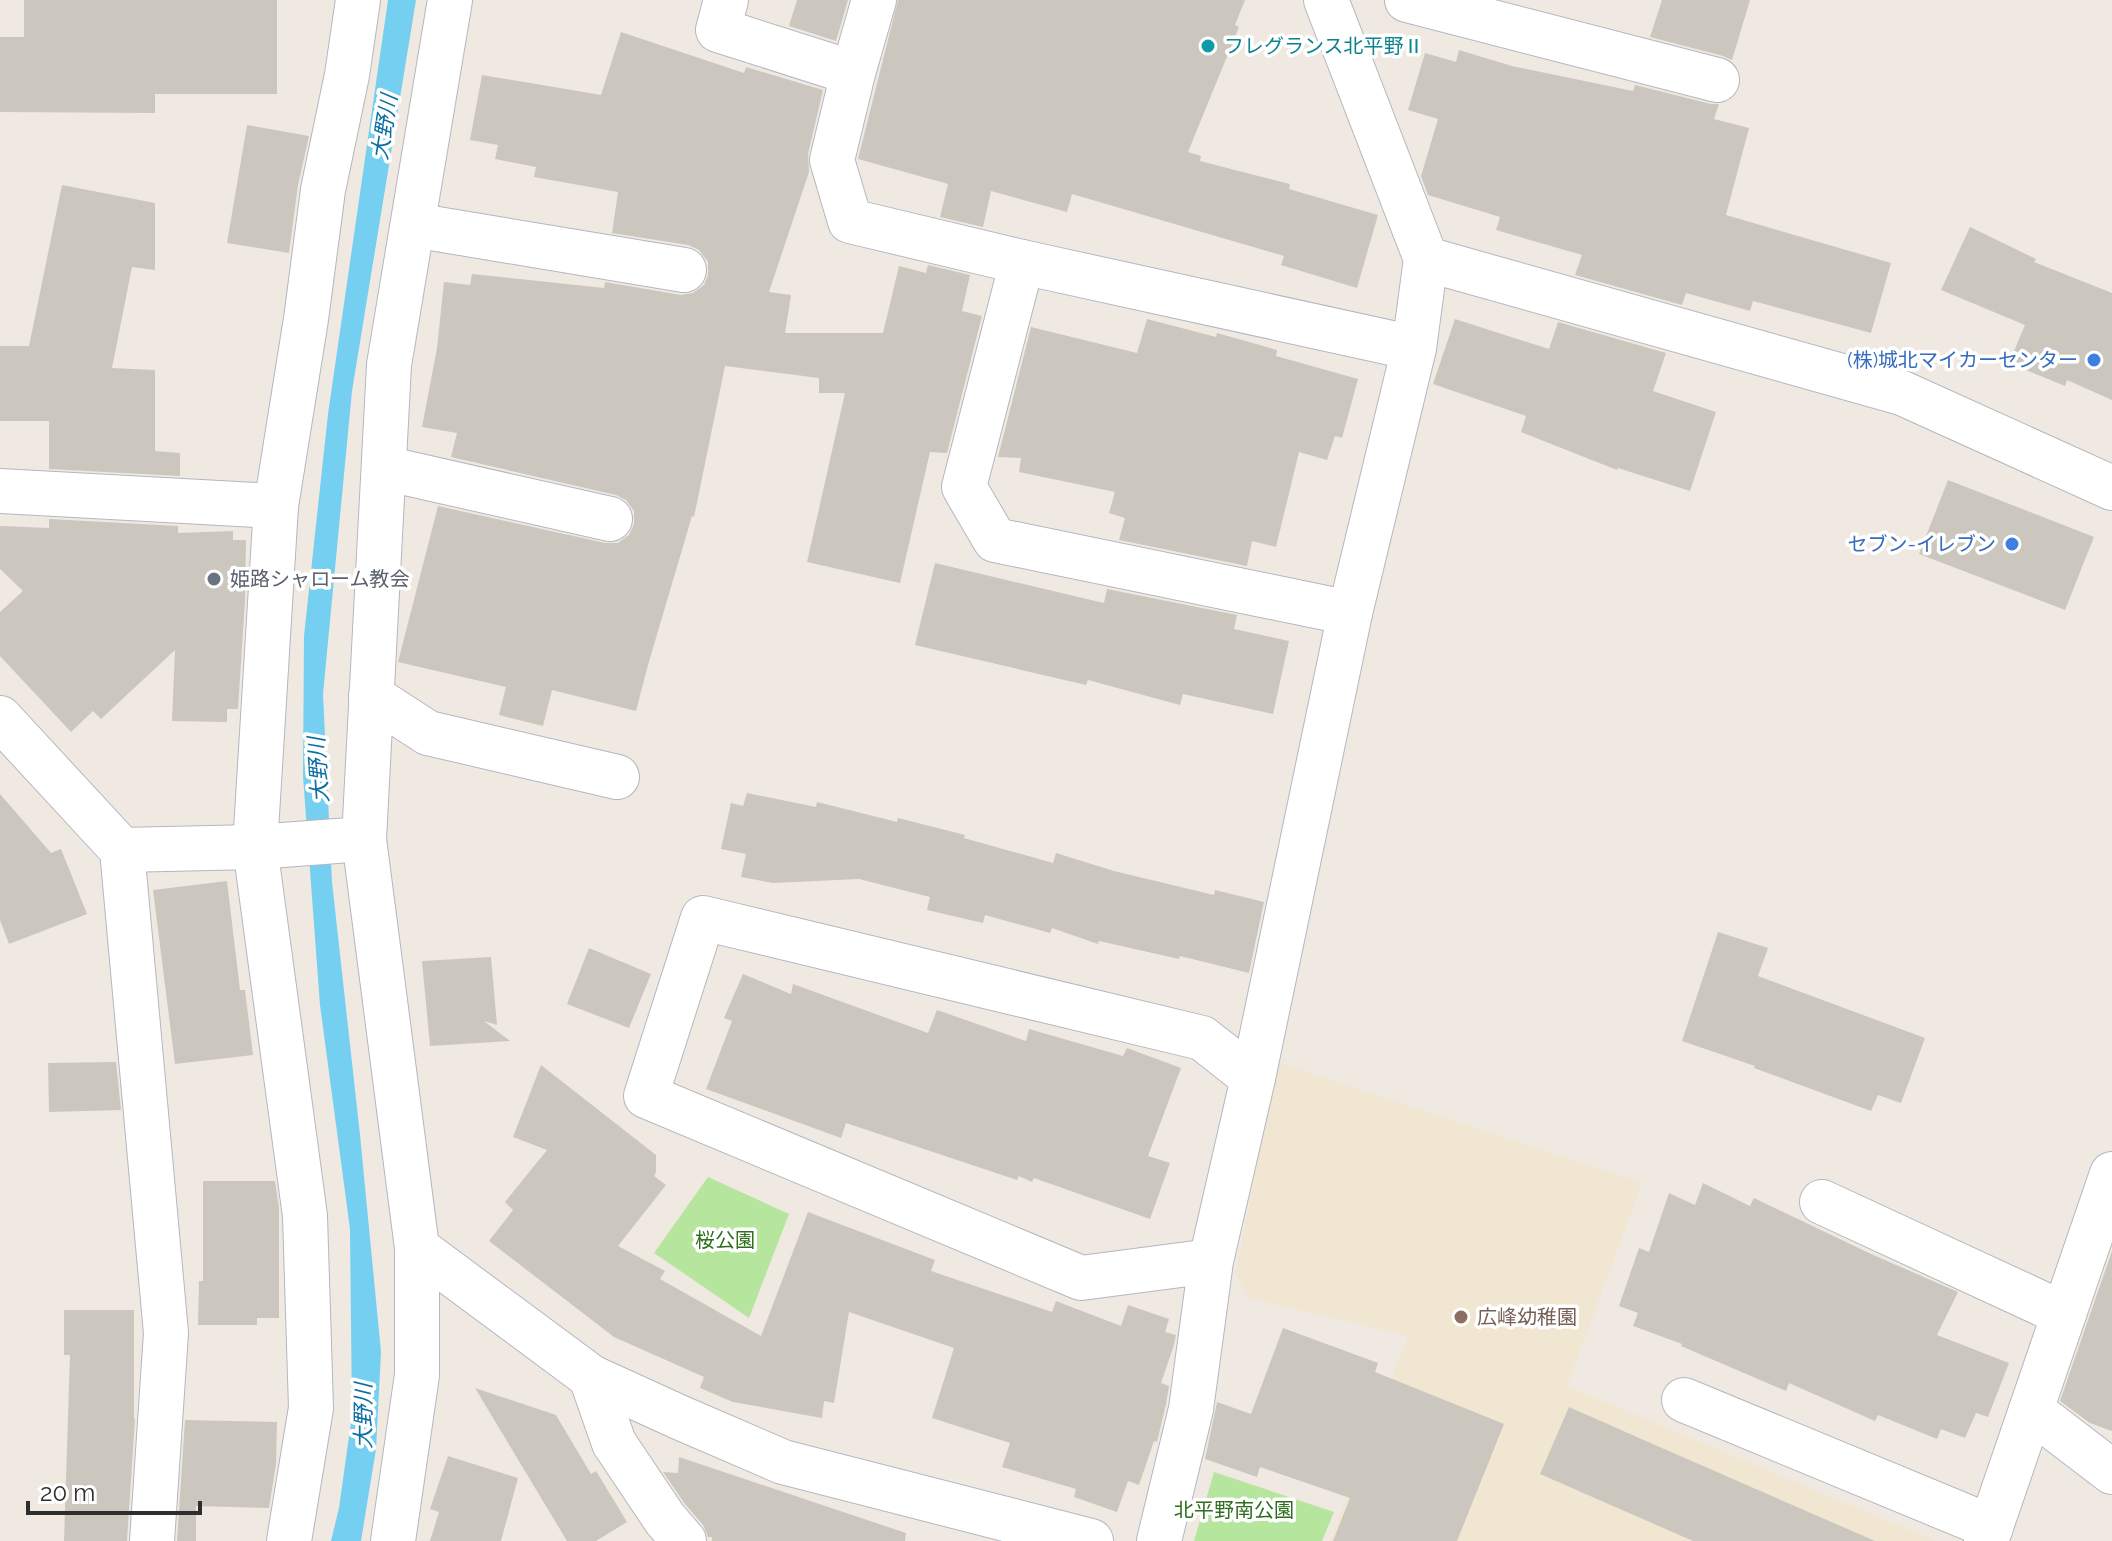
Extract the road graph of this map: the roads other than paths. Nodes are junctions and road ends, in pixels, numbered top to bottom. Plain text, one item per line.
1 (358, 0) edge
2 (450, 0) edge
3 (726, 0) edge
4 (874, 0) edge
5 (1326, 0) edge
6 (1407, 0) edge
7 (853, 73) junction
8 (1717, 80) dead end
9 (413, 225) junction
10 (1426, 259) junction
11 (1022, 262) junction
12 (684, 270) dead end
13 (1414, 348) junction
14 (384, 468) junction
15 (2112, 488) edge
16 (0, 491) edge
17 (276, 506) junction
18 (610, 519) dead end
19 (1350, 613) junction
20 (371, 696) junction
21 (0, 718) edge
22 (617, 777) dead end
23 (364, 839) junction
24 (255, 847) junction
25 (122, 850) junction
26 (1253, 1078) junction
27 (2112, 1174) edge
28 (1822, 1202) dead end
29 (417, 1248) junction
30 (1211, 1261) junction
31 (2064, 1314) junction
32 (591, 1377) junction
33 (1684, 1400) dead end
34 (2031, 1410) junction
35 (2112, 1472) edge
36 (1988, 1534) edge
37 (152, 1541) edge
38 (289, 1541) edge
39 (393, 1541) edge
40 (684, 1541) edge
41 (1091, 1541) edge
42 (1159, 1541) edge

1 - 17 street
2 - 9 street
3 - 7 street
4 - 7 street
5 - 10 street
6 - 8 street
7 - 11 street
9 - 12 street
9 - 14 street
10 - 13 street
10 - 15 street
11 - 13 street
11 - 19 street
13 - 19 street
14 - 18 street
14 - 20 street
16 - 17 street
17 - 24 street
19 - 26 street
20 - 22 street
20 - 23 street
21 - 25 street
23 - 24 street
23 - 29 street
24 - 25 street
24 - 38 street
25 - 37 street
26 - 30 street
26 - 30 street
27 - 31 street
28 - 31 street
29 - 32 street
29 - 39 street
30 - 42 street
31 - 34 street
32 - 40 street
32 - 41 street
33 - 36 street
34 - 35 street
34 - 36 street

